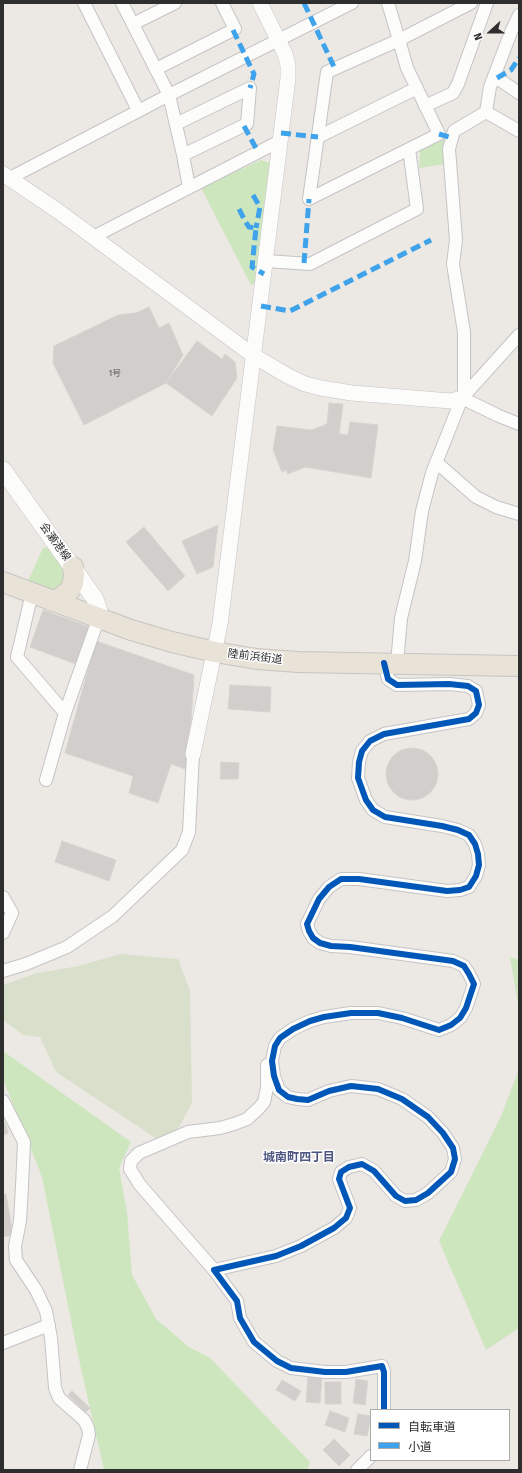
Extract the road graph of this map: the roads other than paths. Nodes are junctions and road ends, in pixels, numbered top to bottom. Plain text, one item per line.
1 (84, 3) edge
2 (122, 3) edge
3 (175, 3) edge
4 (222, 3) edge
5 (260, 3) edge
6 (352, 3) edge
7 (388, 3) edge
8 (471, 3) edge
9 (487, 3) edge
10 (519, 15) edge
11 (133, 24) junction
12 (279, 40) junction
13 (399, 40) junction
14 (156, 69) junction
15 (494, 76) junction
16 (417, 88) junction
17 (519, 93) edge
18 (169, 95) junction
19 (425, 106) junction
20 (138, 110) junction
21 (486, 112) junction
22 (176, 124) junction
23 (519, 132) edge
24 (318, 137) junction
25 (280, 141) junction
26 (409, 149) junction
27 (183, 155) junction
28 (6, 176) edge
29 (189, 187) junction
30 (93, 237) junction
31 (266, 261) junction
32 (519, 334) edge
33 (254, 356) junction
34 (463, 397) junction
35 (519, 424) edge
36 (436, 462) junction
37 (3, 470) edge
38 (519, 514) edge
39 (73, 567) junction
40 (3, 582) edge
41 (32, 593) junction
42 (52, 601) junction
43 (99, 617) junction
44 (215, 652) junction
45 (391, 663) junction
46 (519, 666) edge
47 (65, 713) junction
48 (194, 754) joint
49 (46, 780) dead end
50 (3, 897) edge
51 (3, 933) edge
52 (3, 971) edge
53 (280, 1038) junction
54 (3, 1102) edge
55 (214, 1270) junction
56 (49, 1324) junction
57 (3, 1343) edge
58 (384, 1409) edge
59 (370, 1457) edge
60 (80, 1470) edge
61 (357, 1470) edge

1 - 20 street
2 - 11 street
3 - 11 street
4 - 14 street
5 - 12 street
6 - 12 street
7 - 13 street
8 - 13 street
9 - 19 street
10 - 15 street
11 - 14 street
12 - 18 street
12 - 25 street
13 - 16 street
13 - 24 street
14 - 18 street
15 - 17 street
15 - 21 street
16 - 19 street
16 - 24 street
18 - 20 street
18 - 22 street
19 - 26 street
20 - 28 street
21 - 23 street
21 - 34 street
22 - 27 street
22 - 27 street
24 - 26 street
25 - 29 street
25 - 31 street
26 - 31 street
27 - 29 street
28 - 30 street
29 - 30 street
30 - 33 street
31 - 33 street
32 - 34 street
33 - 34 street
33 - 44 street
34 - 35 street
34 - 36 street
36 - 38 street
36 - 45 street
37 - 39 main road, 会瀬港線
39 - 42 highway
39 - 43 main road, 会瀬港線
40 - 41 highway, 陸前浜街道
41 - 42 highway, 陸前浜街道
41 - 47 street
42 - 43 highway, 陸前浜街道
43 - 44 highway, 陸前浜街道
43 - 47 street
44 - 45 highway, 陸前浜街道
44 - 48 street
45 - 46 highway, 陸前浜街道
45 - 53 street
47 - 49 street
48 - 52 street
50 - 51 street
53 - 55 street
53 - 55 street
54 - 56 street
55 - 58 street
56 - 57 street
56 - 60 street
59 - 61 street

